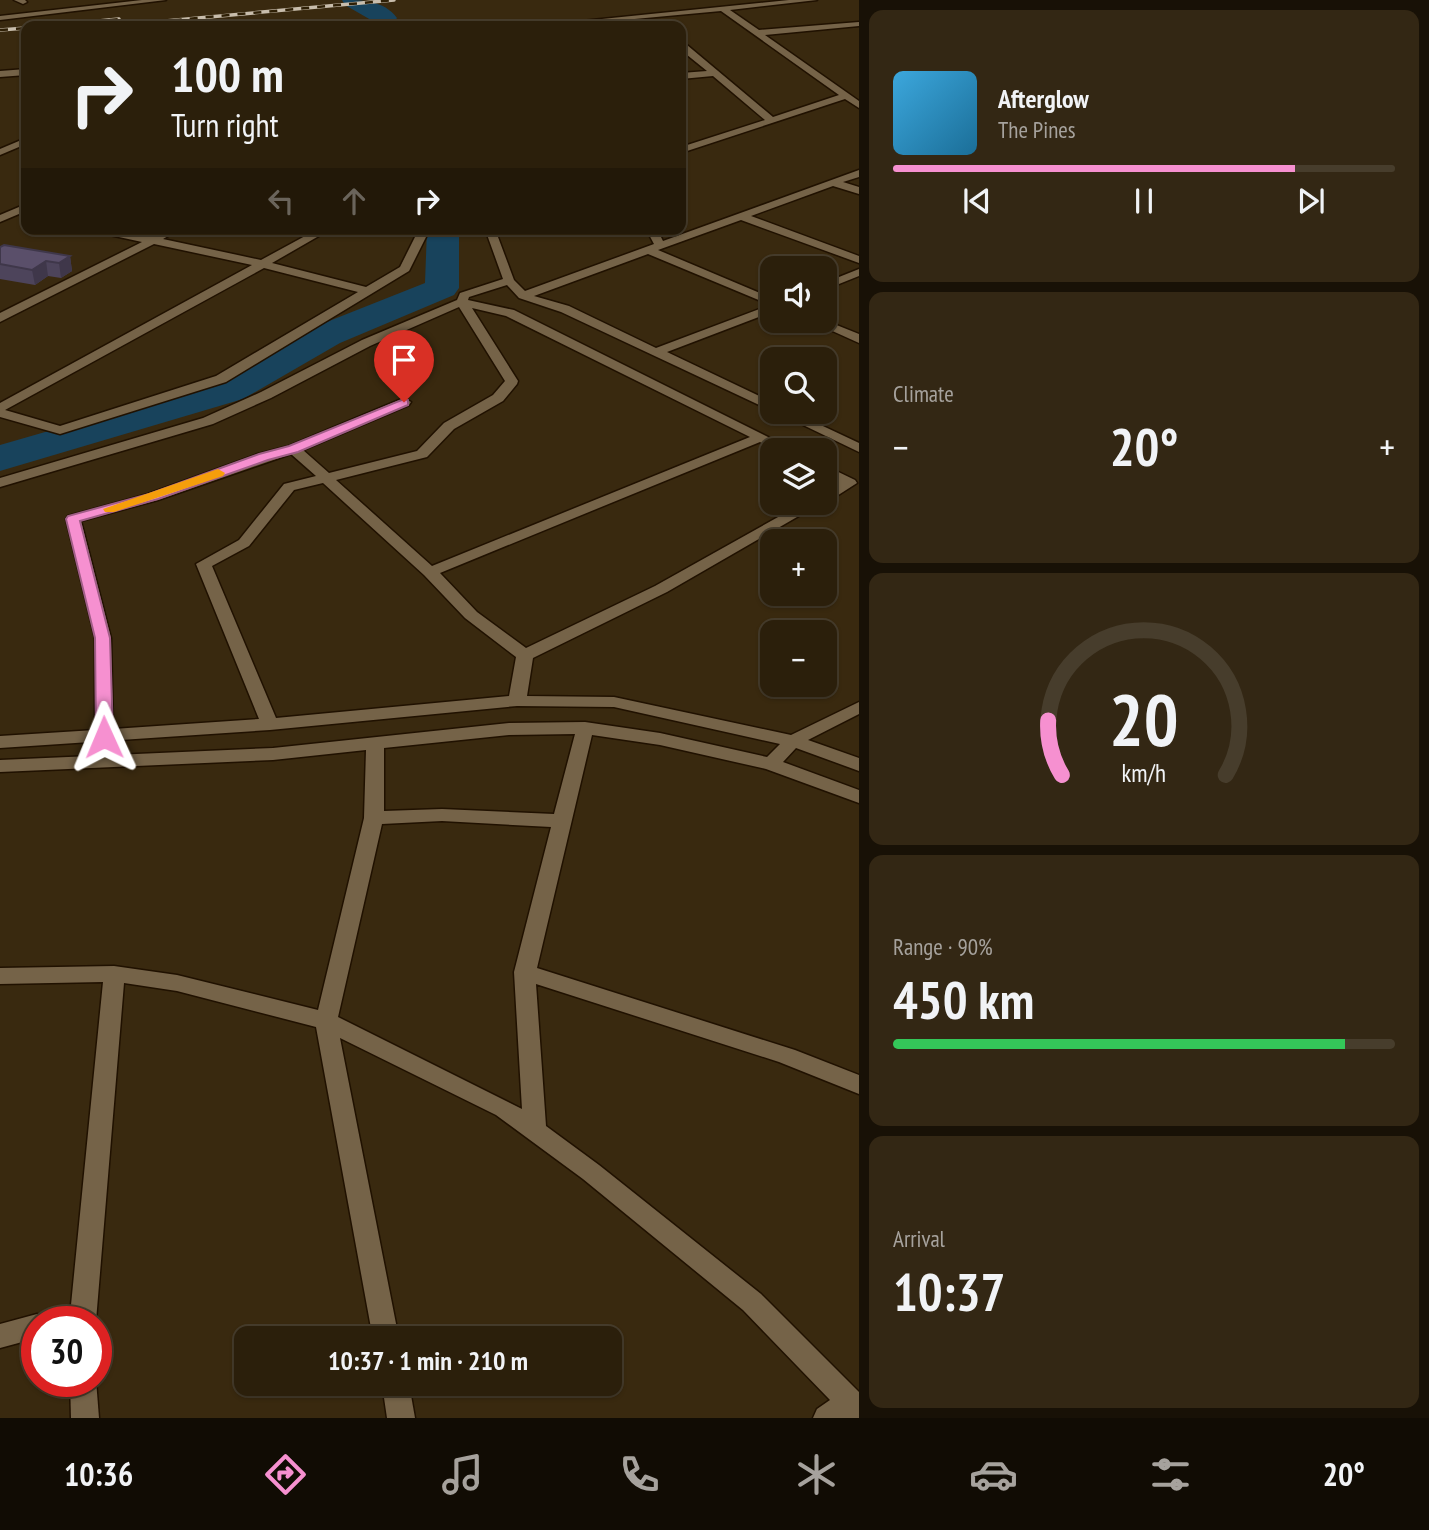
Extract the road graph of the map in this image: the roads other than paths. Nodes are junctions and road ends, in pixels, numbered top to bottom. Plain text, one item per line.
1 (162, 0) edge
2 (813, 0) edge
3 (723, 9) junction
4 (642, 16) junction
5 (0, 18) edge
6 (590, 21) edge
7 (648, 21) edge
8 (859, 24) edge
9 (757, 33) junction
10 (686, 50) edge
11 (21, 72) edge
12 (715, 73) junction
13 (0, 74) edge
14 (686, 76) edge
15 (846, 96) junction
16 (859, 105) edge
17 (772, 121) junction
18 (21, 143) edge
19 (686, 148) edge
20 (0, 152) edge
21 (859, 173) edge
22 (832, 182) junction
23 (859, 191) edge
24 (21, 209) edge
25 (741, 216) junction
26 (2, 217) edge
27 (21, 219) edge
28 (128, 235) edge
29 (163, 235) edge
30 (315, 235) edge
31 (422, 235) edge
32 (492, 235) edge
33 (654, 235) edge
34 (155, 239) junction
35 (660, 246) junction
36 (647, 250) junction
37 (859, 260) edge
38 (264, 263) junction
39 (859, 272) edge
40 (509, 281) junction
41 (837, 281) edge
42 (368, 291) junction
43 (523, 296) junction
44 (760, 297) edge
45 (462, 302) junction
46 (760, 313) edge
47 (0, 318) edge
48 (837, 330) edge
49 (859, 339) edge
50 (656, 352) junction
51 (760, 401) edge
52 (404, 402) dead end
53 (0, 411) edge
54 (808, 424) edge
55 (761, 436) junction
56 (765, 438) edge
57 (859, 448) edge
58 (294, 449) junction
59 (837, 476) edge
60 (328, 477) junction
61 (0, 483) edge
62 (837, 490) edge
63 (793, 515) edge
64 (430, 572) junction
65 (524, 655) junction
66 (517, 701) junction
67 (859, 707) edge
68 (270, 724) junction
69 (585, 728) junction
70 (104, 737) junction
71 (793, 741) junction
72 (0, 742) edge
73 (375, 743) junction
74 (771, 764) junction
75 (859, 765) edge
76 (0, 766) edge
77 (859, 797) edge
78 (374, 818) junction
79 (564, 821) junction
80 (525, 972) junction
81 (114, 974) junction
82 (0, 976) edge
83 (326, 1021) junction
84 (859, 1085) edge
85 (535, 1130) junction
86 (85, 1306) edge
87 (384, 1326) edge
88 (21, 1330) edge
89 (0, 1336) edge
90 (397, 1396) edge
91 (84, 1397) edge
92 (854, 1404) edge
93 (85, 1418) edge
94 (401, 1418) edge
95 (827, 1418) edge

1 - 5 street
2 - 3 street
3 - 4 street
3 - 9 street
4 - 6 street
4 - 7 street
8 - 9 street
9 - 15 street
10 - 12 street
11 - 13 street
12 - 14 street
12 - 17 street
15 - 16 street
15 - 17 street
17 - 19 street
18 - 20 street
21 - 22 street
22 - 23 street
22 - 25 street
24 - 26 street
25 - 35 street
25 - 37 street
26 - 27 street
28 - 34 street
29 - 34 street
30 - 38 street
31 - 42 street
32 - 40 street
33 - 35 street
34 - 38 street
34 - 47 street
35 - 36 street
36 - 43 street
36 - 44 street
38 - 42 street
38 - 53 street
39 - 41 street
40 - 43 street
40 - 45 street
42 - 53 street
43 - 50 street
45 - 55 street
45 - 60 street
45 - 61 street
46 - 50 street
48 - 49 street
50 - 51 street
52 - 58 street
54 - 57 street
55 - 56 street
55 - 64 street
58 - 60 street
58 - 70 street
59 - 62 street
60 - 64 street
60 - 68 street
63 - 65 street
64 - 65 street
65 - 66 street
66 - 68 street
66 - 71 street
67 - 71 street
68 - 70 street
69 - 73 street
69 - 74 street
69 - 79 street
70 - 72 street
71 - 74 street
71 - 75 street
73 - 76 street
73 - 78 street
74 - 77 street
78 - 79 street
78 - 83 street
79 - 80 street
80 - 84 street
80 - 85 street
81 - 82 street
81 - 83 street
81 - 86 street
83 - 85 street
83 - 87 street
85 - 92 street
88 - 89 street
90 - 94 street
91 - 93 street
92 - 95 street

